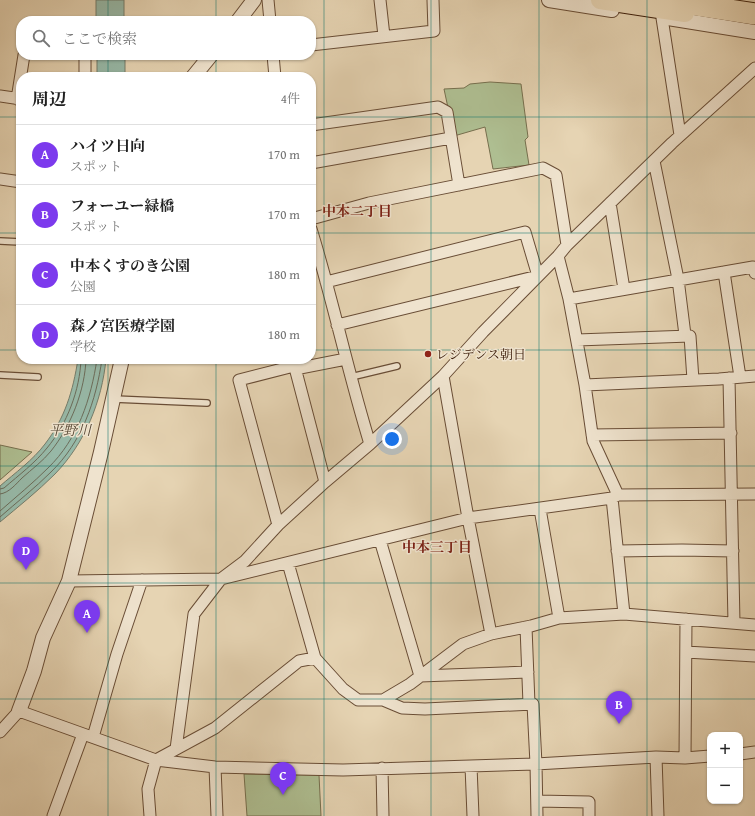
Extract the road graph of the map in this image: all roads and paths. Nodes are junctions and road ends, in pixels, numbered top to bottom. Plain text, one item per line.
1 (254, 0) edge
2 (268, 0) edge
3 (380, 0) edge
4 (433, 0) edge
5 (549, 0) edge
6 (600, 0) edge
7 (664, 9) edge
8 (755, 14) edge
9 (242, 16) edge
10 (270, 16) edge
11 (755, 24) edge
12 (755, 32) edge
13 (384, 36) junction
14 (316, 43) edge
15 (23, 60) edge
16 (85, 60) edge
17 (207, 60) edge
18 (273, 60) edge
19 (755, 68) edge
20 (22, 72) edge
21 (85, 72) edge
22 (197, 72) edge
23 (275, 72) edge
24 (0, 96) edge
25 (16, 99) edge
26 (316, 124) edge
27 (680, 135) junction
28 (451, 138) junction
29 (654, 160) junction
30 (316, 162) edge
31 (0, 179) edge
32 (16, 181) edge
33 (459, 185) junction
34 (610, 203) junction
35 (316, 218) edge
36 (0, 241) edge
37 (16, 242) edge
38 (567, 245) junction
39 (558, 256) junction
40 (316, 257) edge
41 (724, 272) junction
42 (755, 273) edge
43 (538, 276) junction
44 (678, 279) junction
45 (326, 282) junction
46 (624, 289) junction
47 (569, 299) junction
48 (337, 325) junction
49 (685, 335) junction
50 (577, 340) junction
51 (346, 360) junction
52 (316, 363) edge
53 (121, 364) edge
54 (304, 364) edge
55 (294, 365) edge
56 (397, 366) dead end
57 (0, 375) edge
58 (443, 376) junction
59 (755, 376) edge
60 (38, 377) dead end
61 (351, 377) junction
62 (735, 378) junction
63 (693, 380) junction
64 (585, 385) junction
65 (113, 399) junction
66 (207, 403) dead end
67 (730, 433) junction
68 (592, 435) junction
69 (370, 444) junction
70 (325, 482) junction
71 (755, 494) edge
72 (732, 495) junction
73 (615, 497) junction
74 (540, 509) junction
75 (468, 518) junction
76 (278, 525) junction
77 (380, 540) junction
78 (617, 551) junction
79 (733, 551) junction
80 (288, 563) junction
81 (221, 579) junction
82 (142, 580) junction
83 (69, 581) junction
84 (624, 614) junction
85 (559, 618) junction
86 (686, 619) junction
87 (734, 623) junction
88 (755, 625) edge
89 (526, 627) junction
90 (491, 634) junction
91 (686, 652) junction
92 (755, 656) edge
93 (315, 658) junction
94 (528, 672) junction
95 (420, 676) junction
96 (383, 700) junction
97 (529, 704) junction
98 (19, 711) junction
99 (0, 732) edge
100 (88, 736) junction
101 (176, 749) junction
102 (755, 752) edge
103 (743, 754) edge
104 (707, 756) edge
105 (656, 757) junction
106 (685, 758) junction
107 (156, 760) junction
108 (536, 764) junction
109 (471, 766) junction
110 (215, 767) junction
111 (382, 768) junction
112 (537, 801) junction
113 (53, 816) edge
114 (150, 816) edge
115 (217, 816) edge
116 (383, 816) edge
117 (474, 816) edge
118 (537, 816) edge
119 (589, 816) edge
120 (658, 816) edge

1 - 9 street
2 - 10 street
3 - 13 street
4 - 13 street
5 - 7 street
6 - 11 main road
7 - 8 highway
7 - 12 street
7 - 27 street
13 - 14 street
15 - 20 street
16 - 21 street
17 - 22 street
18 - 23 street
19 - 27 street
24 - 25 street
26 - 28 street
27 - 29 street
28 - 30 street
28 - 33 street
29 - 34 street
29 - 44 street
31 - 32 street
33 - 35 street
33 - 38 street
34 - 38 street
34 - 46 street
36 - 37 lane
38 - 39 street
39 - 43 street
39 - 47 street
40 - 45 street
41 - 42 street
41 - 44 street
41 - 62 street
43 - 45 street
43 - 48 street
43 - 58 street
44 - 46 street
44 - 49 street
45 - 48 street
46 - 47 street
47 - 50 street
48 - 51 street
49 - 50 street
49 - 63 street
50 - 64 street
51 - 52 street
51 - 61 street
53 - 65 street
54 - 55 street
55 - 70 street
55 - 76 street
56 - 61 lane
57 - 60 lane
58 - 69 street
58 - 75 street
59 - 62 street
61 - 69 street
62 - 63 street
62 - 67 street
63 - 64 street
64 - 68 street
65 - 66 lane
65 - 83 street
67 - 68 street
67 - 72 street
68 - 73 street
69 - 70 street
70 - 76 street
71 - 72 street
72 - 73 street
72 - 79 street
73 - 74 street
73 - 78 street
74 - 75 street
74 - 85 street
75 - 77 street
75 - 90 street
76 - 81 street
77 - 80 street
77 - 95 street
78 - 79 street
78 - 84 street
79 - 87 street
80 - 81 street
80 - 93 street
81 - 82 street
81 - 101 street
82 - 83 street
82 - 100 street
83 - 98 street
84 - 85 street
84 - 86 street
85 - 89 street
86 - 87 street
86 - 91 street
87 - 88 street
89 - 90 street
89 - 94 street
90 - 95 street
91 - 92 street
91 - 106 street
93 - 96 street
93 - 101 street
94 - 95 street
94 - 97 street
95 - 96 street
96 - 97 street
97 - 108 street
98 - 99 street
98 - 100 street
100 - 107 street
100 - 113 street
101 - 107 street
102 - 103 street
104 - 106 street
105 - 106 street
105 - 108 street
105 - 120 street
107 - 110 street
107 - 114 street
108 - 109 street
108 - 112 street
109 - 111 street
109 - 117 street
110 - 111 street
110 - 115 street
111 - 116 street
112 - 118 street
112 - 119 street

